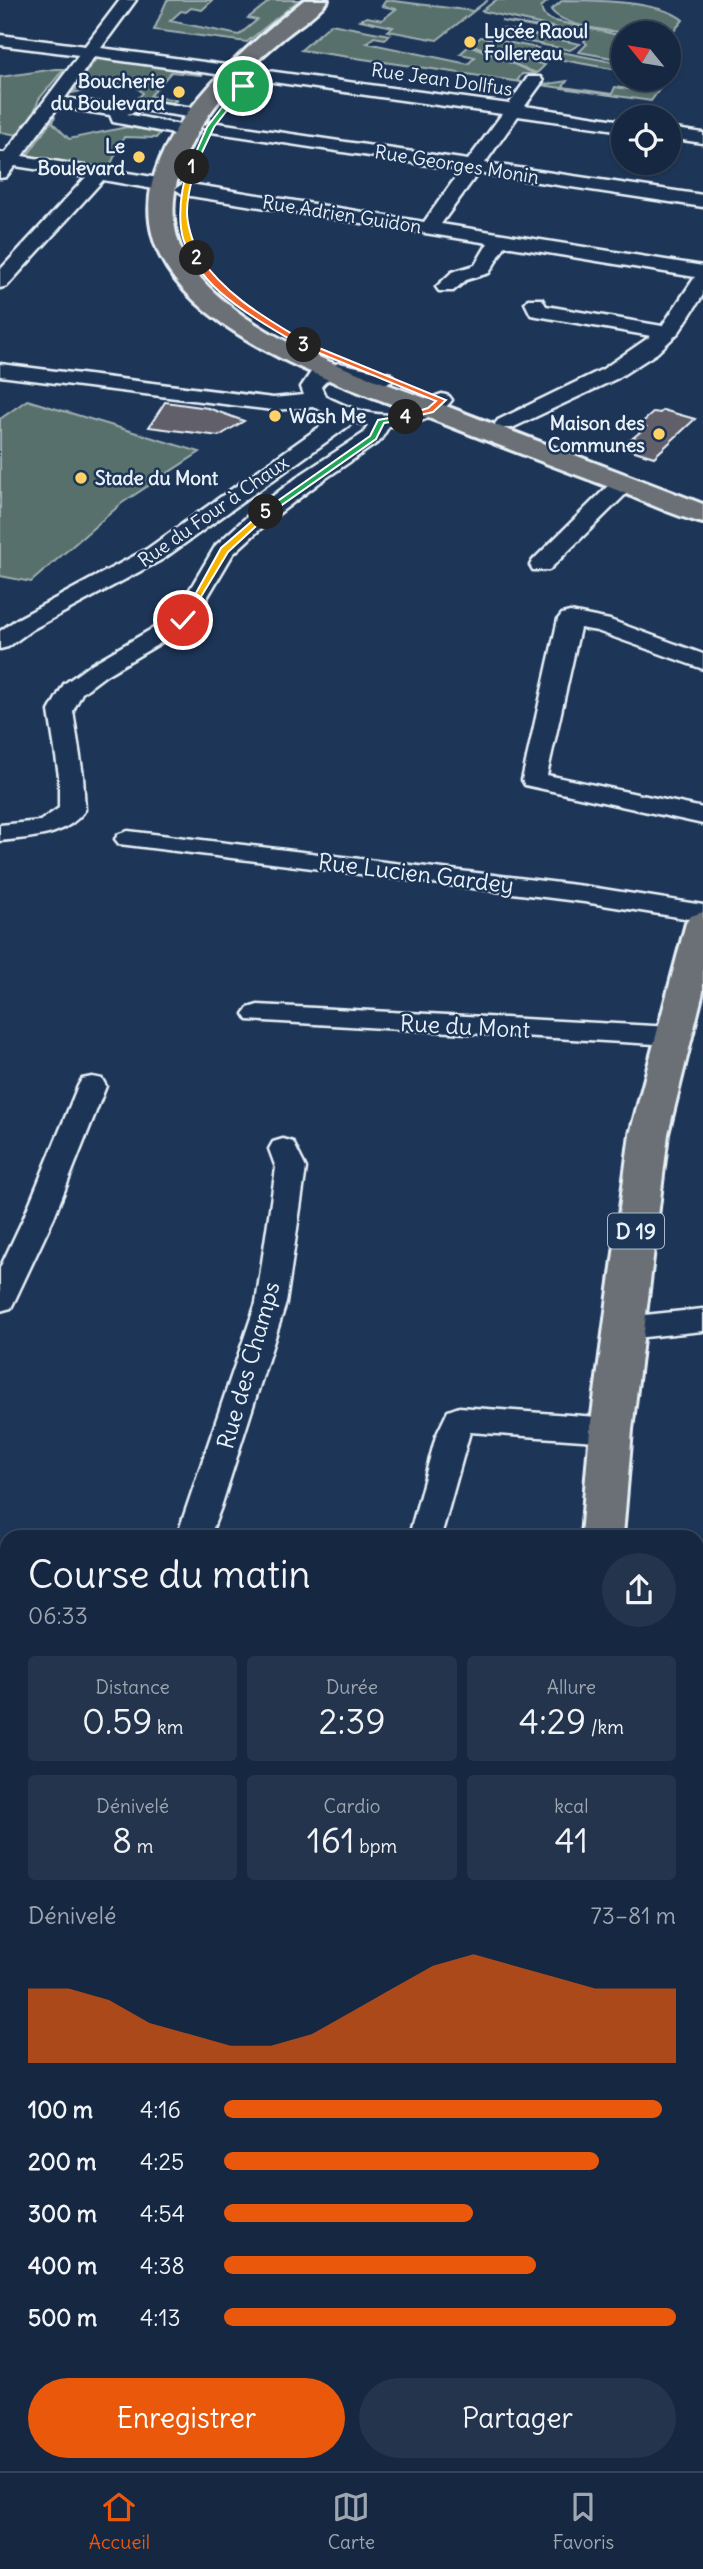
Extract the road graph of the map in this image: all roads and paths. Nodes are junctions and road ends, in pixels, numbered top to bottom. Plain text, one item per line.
1 (128, 0) edge
2 (317, 0) edge
3 (339, 0) edge
4 (0, 40) edge
5 (89, 51) junction
6 (245, 71) junction
7 (534, 81) dead end
8 (53, 101) junction
9 (512, 110) junction
10 (196, 124) junction
11 (611, 124) edge
12 (681, 135) edge
13 (703, 138) edge
14 (4, 164) edge
15 (473, 166) junction
16 (99, 174) junction
17 (174, 187) junction
18 (703, 201) edge
19 (429, 228) junction
20 (500, 239) junction
21 (8, 264) edge
22 (703, 272) edge
23 (703, 279) edge
24 (0, 282) edge
25 (446, 287) dead end
26 (535, 303) dead end
27 (667, 333) junction
28 (0, 370) edge
29 (331, 370) junction
30 (384, 378) junction
31 (316, 400) junction
32 (436, 405) junction
33 (349, 415) junction
34 (381, 421) junction
35 (505, 424) junction
36 (624, 483) junction
37 (703, 499) edge
38 (703, 514) edge
39 (541, 565) dead end
40 (0, 642) edge
41 (703, 662) edge
42 (703, 816) edge
43 (0, 833) edge
44 (128, 839) dead end
45 (703, 914) edge
46 (703, 923) edge
47 (258, 1014) dead end
48 (672, 1036) junction
49 (92, 1086) dead end
50 (283, 1149) dead end
51 (0, 1300) edge
52 (703, 1320) edge
53 (625, 1328) junction
54 (611, 1430) junction
55 (195, 1530) edge
56 (427, 1530) edge
57 (603, 1530) edge

1 - 5 street
2 - 6 main road
3 - 6 main road
4 - 5 street, Rue Jean Dollfus
5 - 6 street, Rue Jean Dollfus
5 - 8 street
6 - 9 street, Rue Jean Dollfus
6 - 10 main road
7 - 9 street
8 - 10 street, Rue Georges Monin
8 - 14 street
9 - 11 street, Rue Jean Dollfus
9 - 15 street
10 - 15 street, Rue Georges Monin
10 - 17 main road
12 - 13 street
14 - 16 street, Rue Adrien Guidon
15 - 18 street, Rue Georges Monin
15 - 19 street
16 - 17 street, Rue Adrien Guidon
16 - 21 street
17 - 19 street, Rue Adrien Guidon
17 - 29 main road
17 - 30 main road
19 - 20 street, Rue Adrien Guidon
20 - 22 street, Rue Adrien Guidon
20 - 25 street
21 - 24 street
23 - 27 street
26 - 27 street
27 - 35 street
28 - 31 street
29 - 30 street
29 - 31 street
29 - 32 main road
30 - 32 main road
31 - 33 street
32 - 34 street
32 - 35 main road
32 - 36 main road
33 - 34 street
33 - 40 street, Rue du Four à Chaux
34 - 43 street
35 - 37 main road
36 - 38 main road
36 - 39 street
41 - 42 street
44 - 45 street, Rue Lucien Gardey
46 - 48 main road, D 19
47 - 48 street, Rue du Mont
48 - 53 main road, D 19
49 - 51 street
50 - 55 street, Rue des Champs
52 - 53 street
53 - 54 main road, D 19
54 - 56 street
54 - 57 main road, D 19

